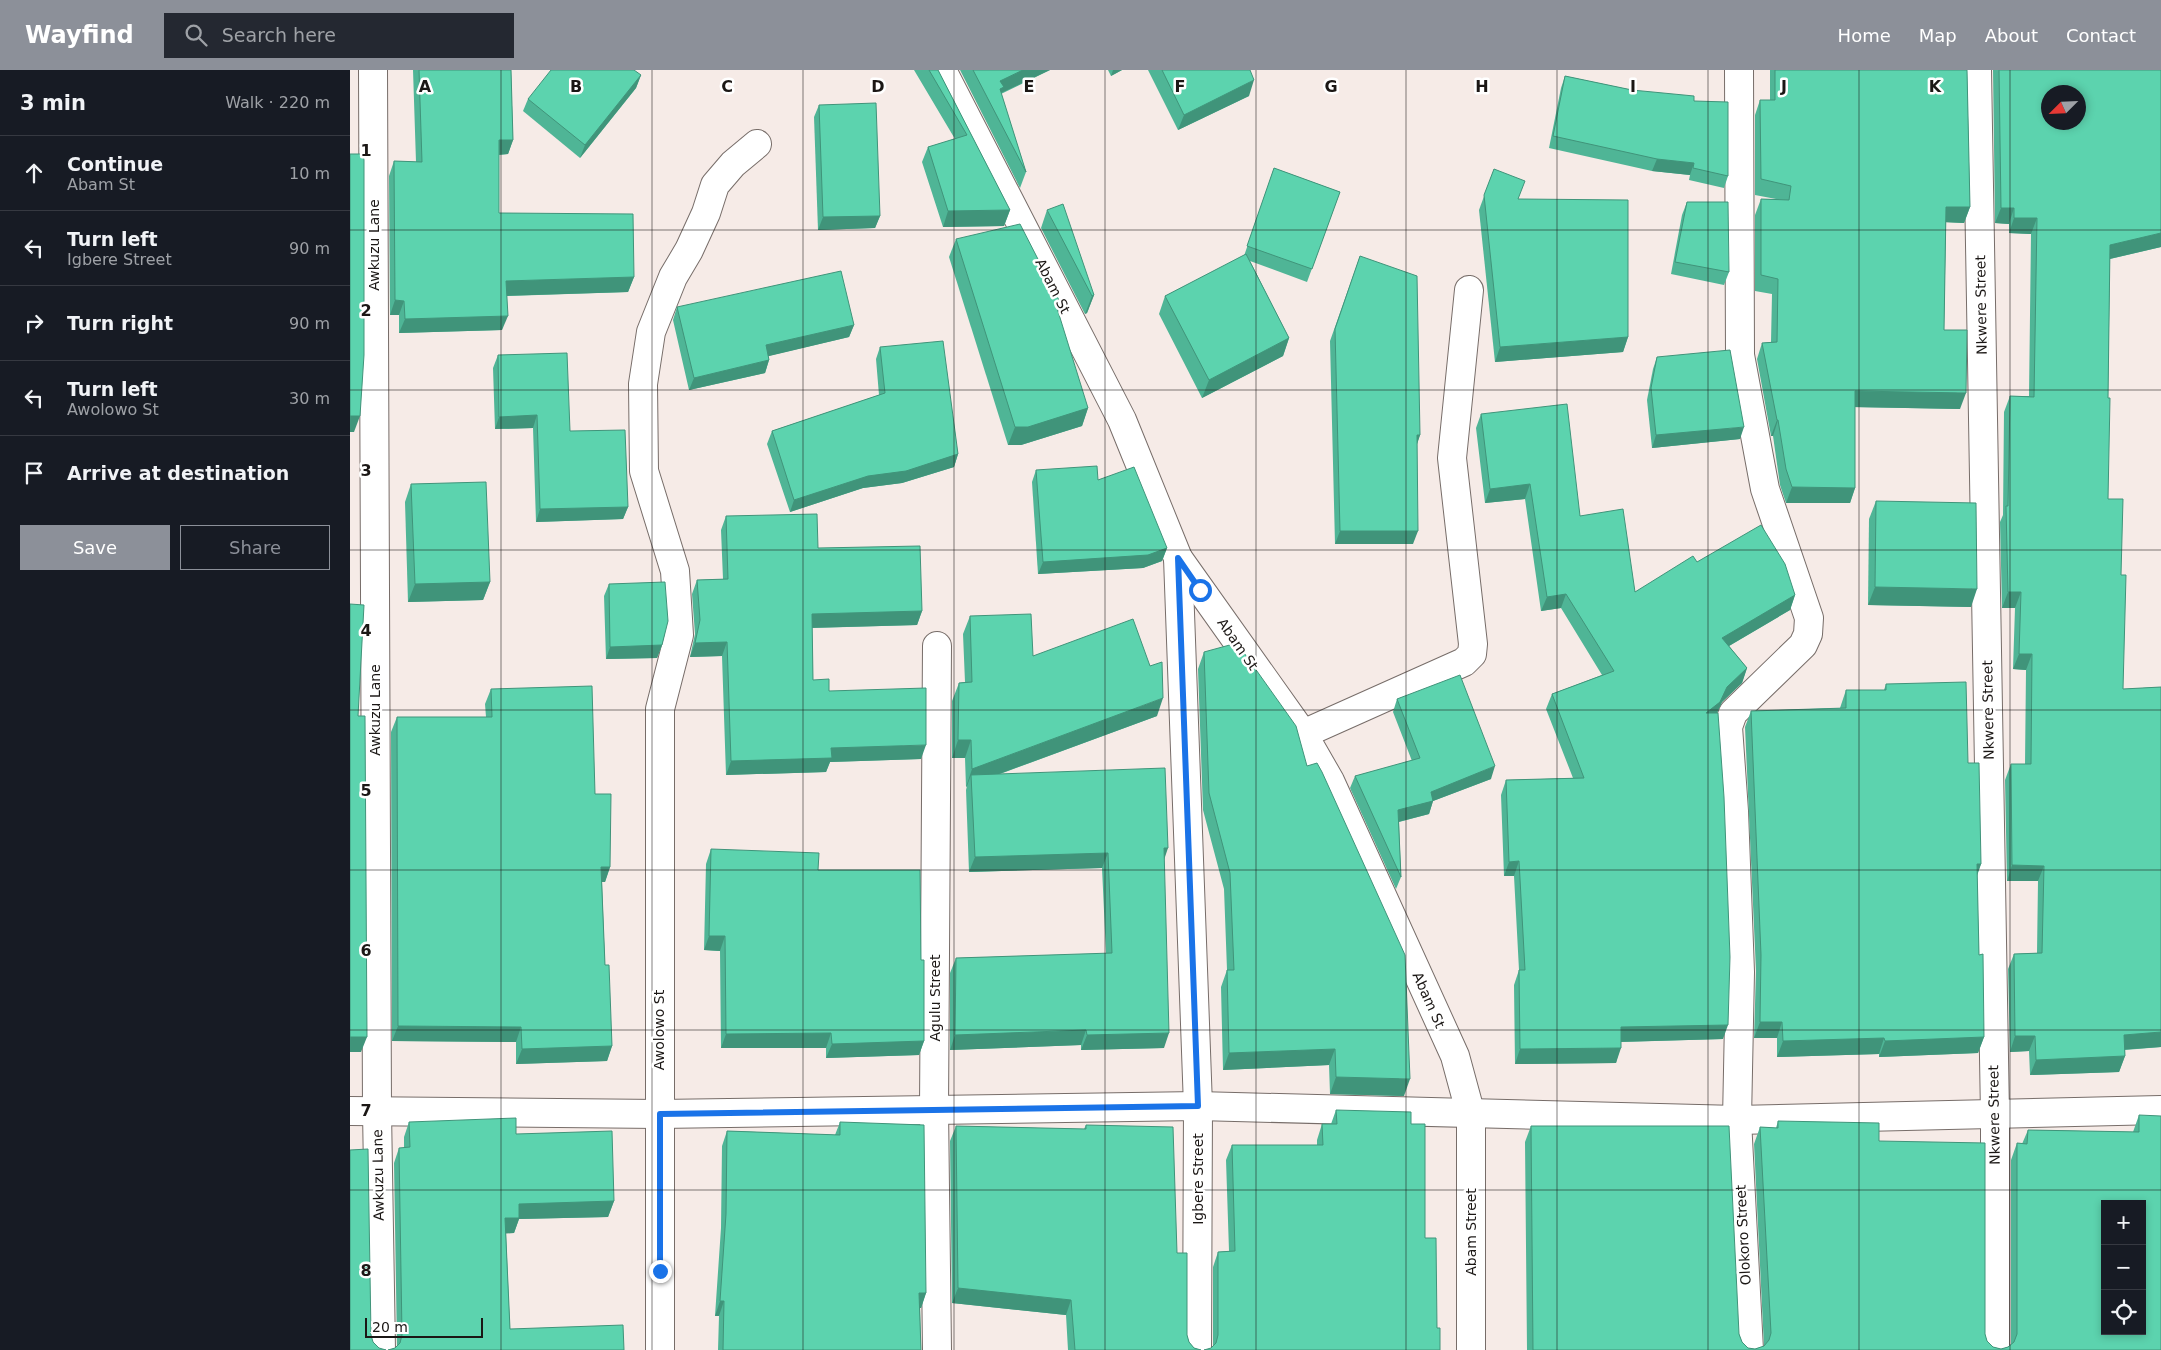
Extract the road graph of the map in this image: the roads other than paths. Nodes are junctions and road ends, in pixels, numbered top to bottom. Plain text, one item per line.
1 (373, 70) edge
2 (942, 70) edge
3 (1739, 70) edge
4 (1977, 70) edge
5 (757, 144) dead end
6 (1469, 290) dead end
7 (1178, 558) junction
8 (938, 646) dead end
9 (1302, 734) junction
10 (1198, 1106) junction
11 (934, 1109) junction
12 (2161, 1110) edge
13 (350, 1111) edge
14 (377, 1111) junction
15 (660, 1114) junction
16 (1471, 1114) junction
17 (1995, 1115) junction
18 (1737, 1120) junction
19 (381, 1350) edge
20 (660, 1350) edge
21 (937, 1350) edge
22 (1197, 1350) edge
23 (1471, 1350) edge
24 (1749, 1350) edge
25 (1995, 1350) edge

1 - 14 street, Awkuzu Lane
2 - 7 street, Abam St
3 - 18 street, Olokoro Street
4 - 17 street, Nkwere Street
5 - 15 street, Awolowo St
6 - 9 street
7 - 9 street, Abam St
7 - 10 street, Igbere Street
8 - 11 street, Agulu Street
9 - 16 street, Abam St
10 - 11 street
10 - 16 street
10 - 22 street, Igbere Street
11 - 15 street
11 - 21 street, Agulu Street
12 - 17 street
13 - 14 street
14 - 15 street
14 - 19 street, Awkuzu Lane
15 - 20 street, Awolowo St
16 - 18 street
16 - 23 street, Abam Street
17 - 18 street
17 - 25 street, Nkwere Street
18 - 24 street, Olokoro Street

